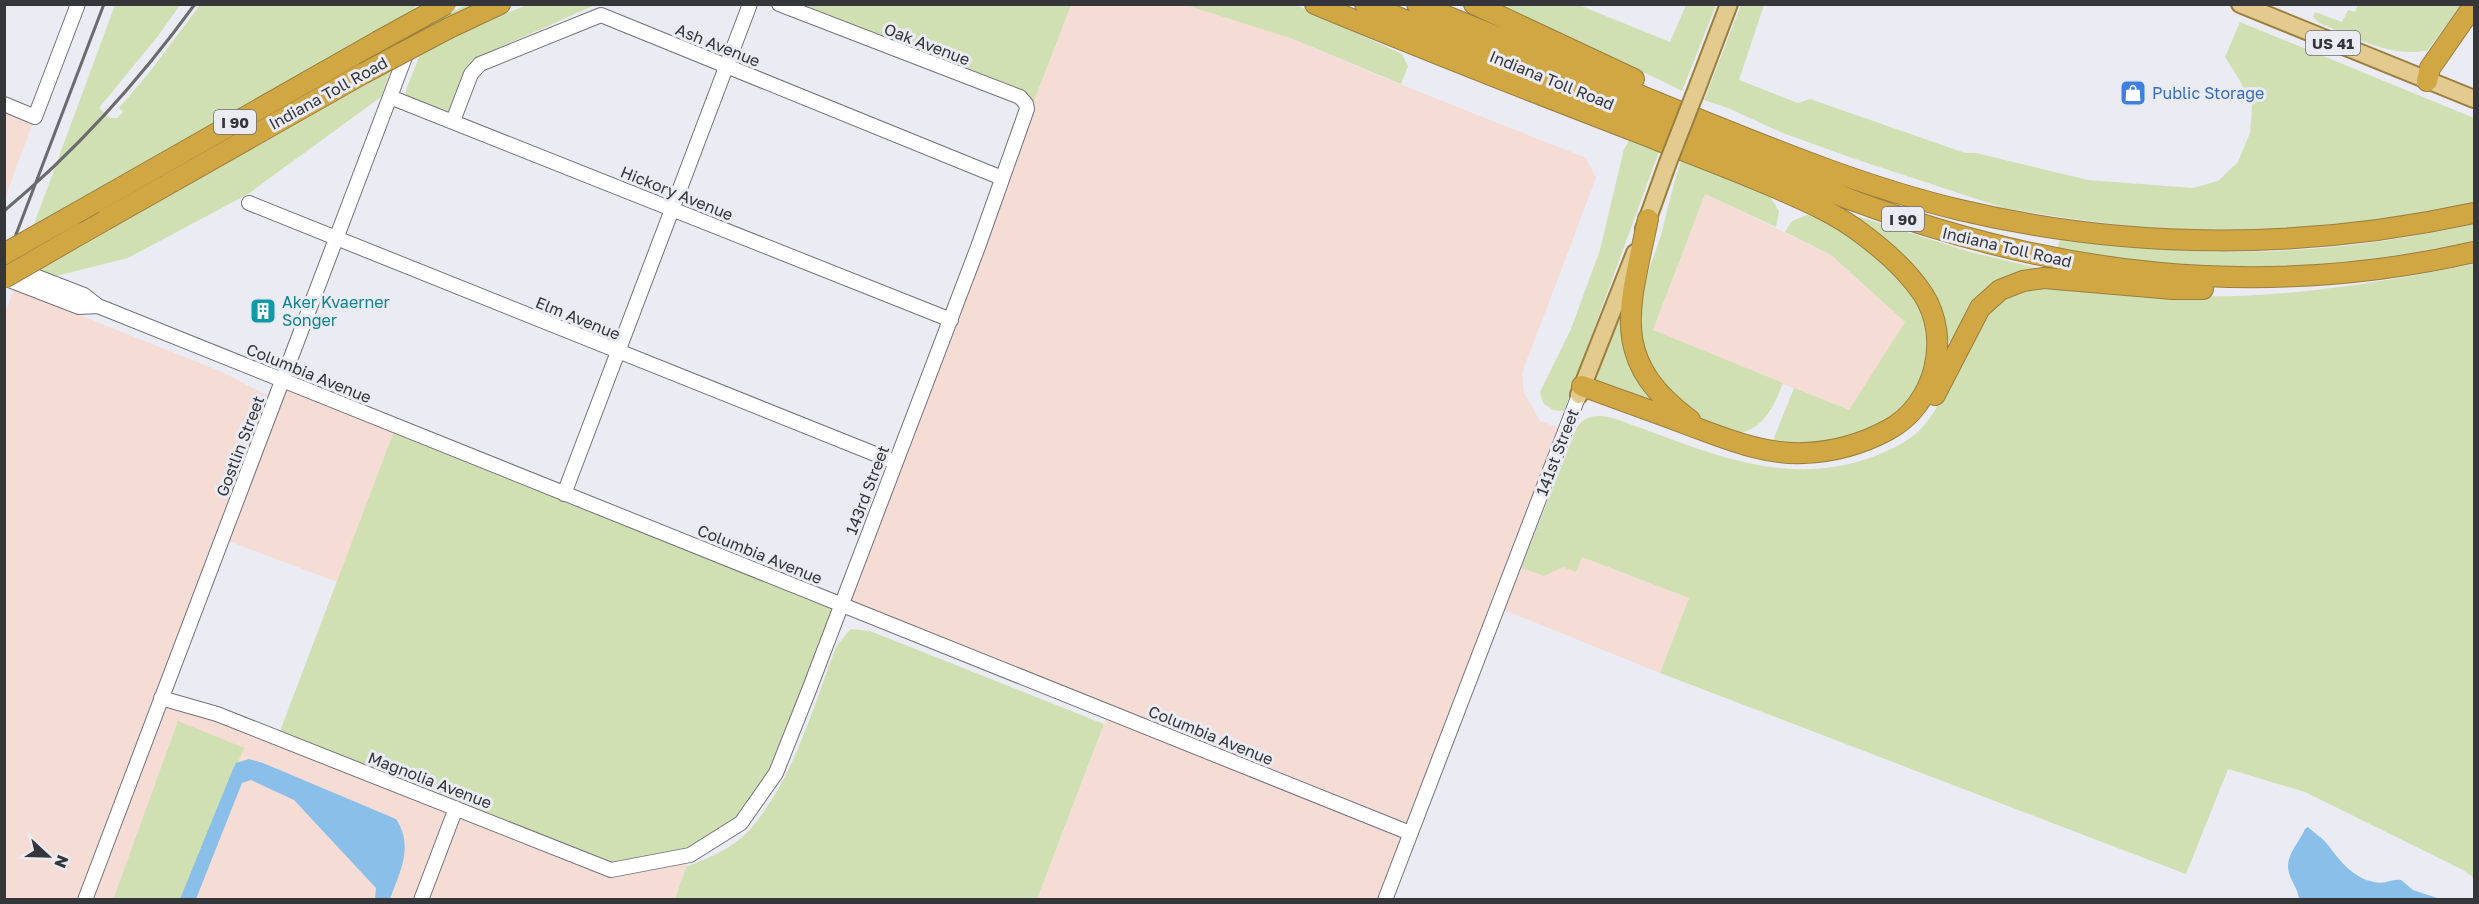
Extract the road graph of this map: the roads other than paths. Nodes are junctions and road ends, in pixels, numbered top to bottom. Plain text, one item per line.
1 (78, 4) edge
2 (425, 4) edge
3 (446, 4) edge
4 (500, 4) edge
5 (750, 4) edge
6 (780, 4) edge
7 (1315, 4) edge
8 (1365, 4) edge
9 (1417, 4) edge
10 (1474, 4) edge
11 (1729, 4) edge
12 (2240, 4) edge
13 (2475, 5) edge
14 (2475, 26) edge
15 (727, 67) junction
16 (2427, 81) junction
17 (390, 97) junction
18 (2475, 99) edge
19 (4, 104) edge
20 (1026, 104) joint
21 (453, 121) junction
22 (1715, 126) junction
23 (1002, 178) junction
24 (249, 202) dead end
25 (672, 209) junction
26 (2475, 213) edge
27 (1648, 219) junction
28 (337, 238) junction
29 (2475, 252) edge
30 (4, 254) edge
31 (4, 264) edge
32 (2387, 267) junction
33 (4, 278) edge
34 (98, 306) junction
35 (951, 320) junction
36 (618, 352) junction
37 (283, 381) junction
38 (1581, 390) junction
39 (1733, 441) junction
40 (895, 462) junction
41 (564, 494) junction
42 (842, 605) junction
43 (161, 698) junction
44 (456, 808) junction
45 (1410, 833) junction
46 (690, 855) joint
47 (85, 900) edge
48 (421, 900) edge
49 (1385, 900) edge

1 - 19 street
2 - 17 street, Gostlin Street
3 - 30 highway, Indiana Toll Road / I 90, bridge
4 - 33 highway, Indiana Toll Road / I 90, bridge
5 - 15 street
6 - 20 street, Oak Avenue
7 - 39 highway
8 - 32 highway, Indiana Toll Road / I 90
9 - 22 highway, Indiana Toll Road / I 90
10 - 22 highway
11 - 27 main road, 141st Street, bridge
12 - 16 main road, US 41
13 - 16 highway
14 - 16 highway
15 - 21 street, Ash Avenue
15 - 23 street, Ash Avenue
15 - 25 street
16 - 18 main road, US 41
17 - 21 street, Hickory Avenue
17 - 28 street, Gostlin Street
20 - 23 street, 143rd Street
21 - 25 street, Hickory Avenue
22 - 26 highway, Indiana Toll Road / I 90
23 - 35 street, 143rd Street
24 - 28 street, Elm Avenue
25 - 35 street, Hickory Avenue
25 - 36 street
27 - 38 main road, 141st Street
27 - 39 highway
28 - 36 street, Elm Avenue
28 - 37 street, Gostlin Street
29 - 32 highway, Indiana Toll Road / I 90
31 - 34 street, Columbia Avenue
32 - 38 highway
33 - 34 street, Columbia Avenue
34 - 37 street, Columbia Avenue
35 - 40 street, 143rd Street
36 - 40 street, Elm Avenue
36 - 41 street
37 - 41 street, Columbia Avenue
37 - 43 street, Gostlin Street
38 - 39 highway
38 - 45 street, 141st Street
40 - 42 street, 143rd Street
41 - 42 street, Columbia Avenue
42 - 45 street, Columbia Avenue
42 - 46 street, 143rd Street
43 - 44 street, Magnolia Avenue
43 - 47 street, Gostlin Street
44 - 46 street, Magnolia Avenue
44 - 48 street
45 - 49 street, 141st Street

